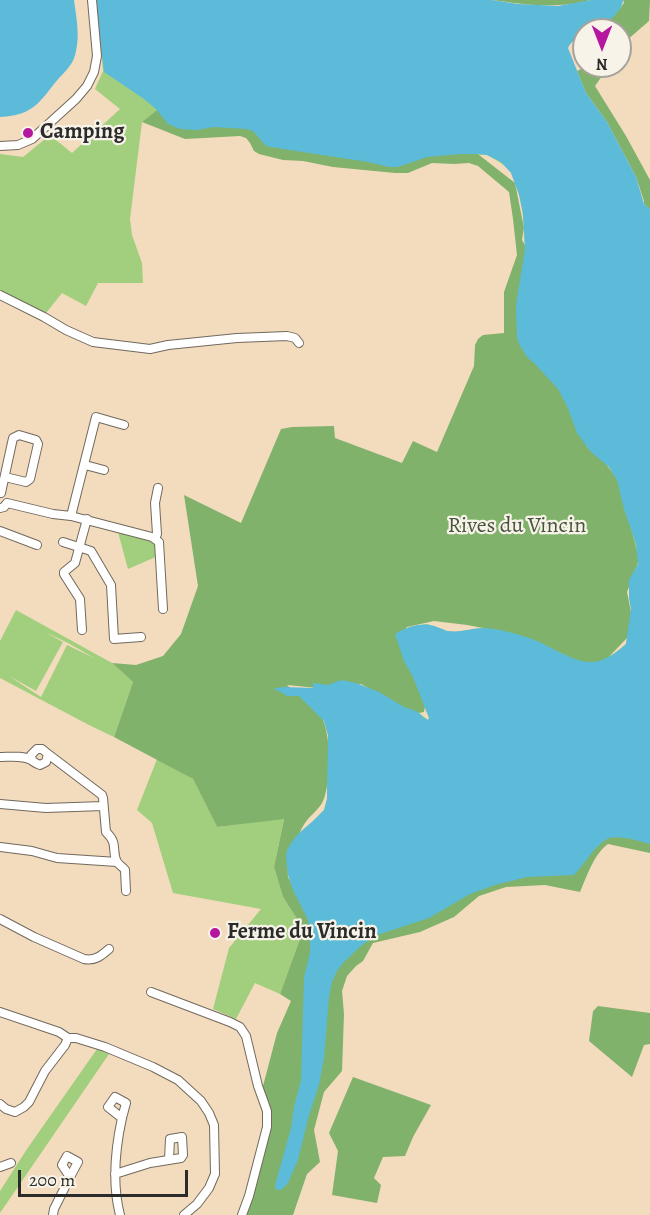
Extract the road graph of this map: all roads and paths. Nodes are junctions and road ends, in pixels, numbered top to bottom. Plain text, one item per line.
1 (92, 0) edge
2 (0, 146) edge
3 (0, 296) edge
4 (299, 343) dead end
5 (124, 425) dead end
6 (85, 465) junction
7 (104, 470) dead end
8 (5, 477) junction
9 (158, 488) dead end
10 (1, 493) edge
11 (7, 503) junction
12 (0, 508) edge
13 (71, 516) junction
14 (87, 519) junction
15 (0, 531) edge
16 (155, 539) junction
17 (63, 542) dead end
18 (37, 545) dead end
19 (80, 547) junction
20 (163, 609) dead end
21 (82, 630) dead end
22 (141, 637) dead end
23 (32, 756) junction
24 (0, 757) edge
25 (47, 758) junction
26 (0, 804) edge
27 (103, 806) junction
28 (0, 847) edge
29 (117, 862) junction
30 (126, 891) dead end
31 (0, 919) edge
32 (110, 949) dead end
33 (151, 992) dead end
34 (0, 1012) edge
35 (68, 1038) junction
36 (0, 1104) edge
37 (122, 1118) dead end
38 (169, 1159) dead end
39 (11, 1163) dead end
40 (0, 1167) edge
41 (115, 1174) junction
42 (70, 1177) dead end
43 (53, 1215) edge
44 (120, 1215) edge
45 (184, 1215) edge
46 (242, 1215) edge

1 - 2 street
3 - 4 street
5 - 6 street
6 - 7 street
6 - 13 street
8 - 8 street
8 - 10 street
9 - 16 street
10 - 11 street
11 - 12 street
11 - 13 street
13 - 14 street
14 - 16 street
14 - 19 street
15 - 18 street
16 - 20 street
17 - 19 street
19 - 21 street
19 - 22 street
23 - 24 street
23 - 25 street
23 - 25 street
25 - 27 street
26 - 27 street
27 - 29 street
28 - 29 street
29 - 30 street
31 - 32 street
33 - 46 street
34 - 35 street
35 - 36 street
35 - 45 street
37 - 41 street
38 - 41 street
39 - 40 street
41 - 44 street
42 - 43 street

